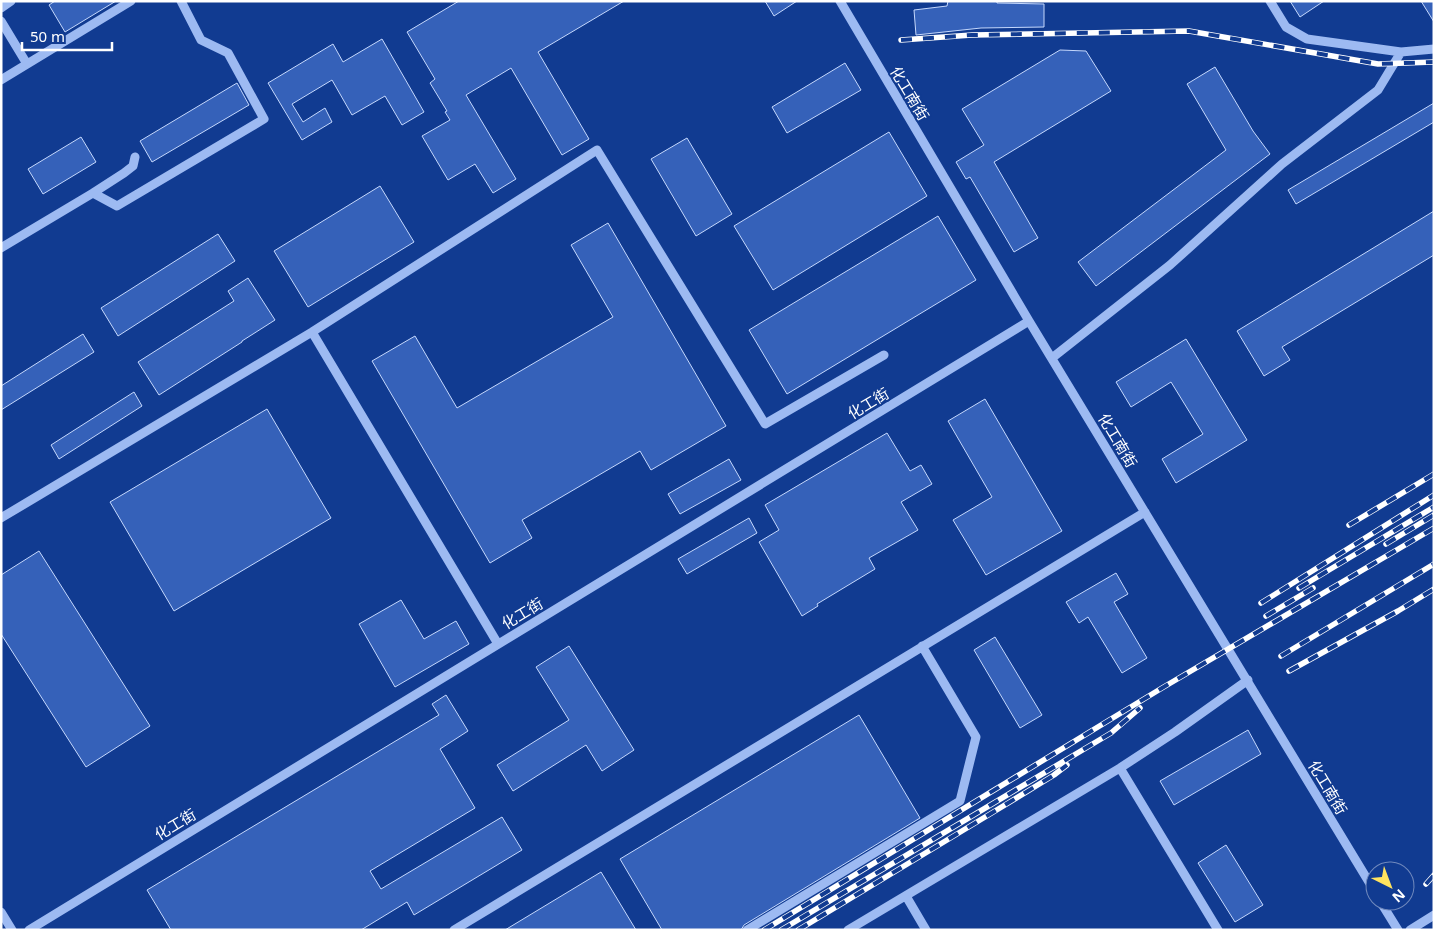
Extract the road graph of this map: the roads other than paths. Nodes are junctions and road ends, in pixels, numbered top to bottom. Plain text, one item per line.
1 (12, 1) edge
2 (131, 1) edge
3 (181, 1) edge
4 (840, 1) edge
5 (1270, 1) edge
6 (1, 8) edge
7 (1, 21) edge
8 (1434, 49) edge
9 (1400, 52) junction
10 (27, 64) junction
11 (1, 80) edge
12 (135, 157) dead end
13 (93, 193) junction
14 (1, 248) edge
15 (1029, 321) junction
16 (312, 332) junction
17 (884, 354) dead end
18 (1052, 358) junction
19 (1145, 512) junction
20 (1, 518) edge
21 (498, 644) junction
22 (922, 646) junction
23 (1248, 680) junction
24 (1120, 768) junction
25 (1365, 875) edge
26 (906, 896) junction
27 (1386, 911) edge
28 (1, 912) edge
29 (1434, 915) edge
30 (12, 930) edge
31 (29, 930) edge
32 (454, 930) edge
33 (747, 930) edge
34 (848, 930) edge
35 (926, 930) edge
36 (1218, 930) edge
37 (1398, 930) edge
38 (1410, 930) edge

1 - 6 street
2 - 10 street
3 - 13 street
4 - 15 street, 化工南街
5 - 9 street
7 - 10 street
8 - 9 street
9 - 18 street
10 - 11 street
12 - 13 street
13 - 14 street
15 - 18 street, 化工南街
15 - 21 street, 化工街
16 - 17 street
16 - 20 street
16 - 21 street
18 - 19 street, 化工南街
19 - 22 street
19 - 23 street, 化工南街
21 - 31 street, 化工街
22 - 32 street
22 - 33 street
23 - 24 street
23 - 25 street, 化工南街
24 - 26 street
24 - 36 street
26 - 34 street
26 - 35 street
27 - 37 street
28 - 30 street
29 - 38 street

